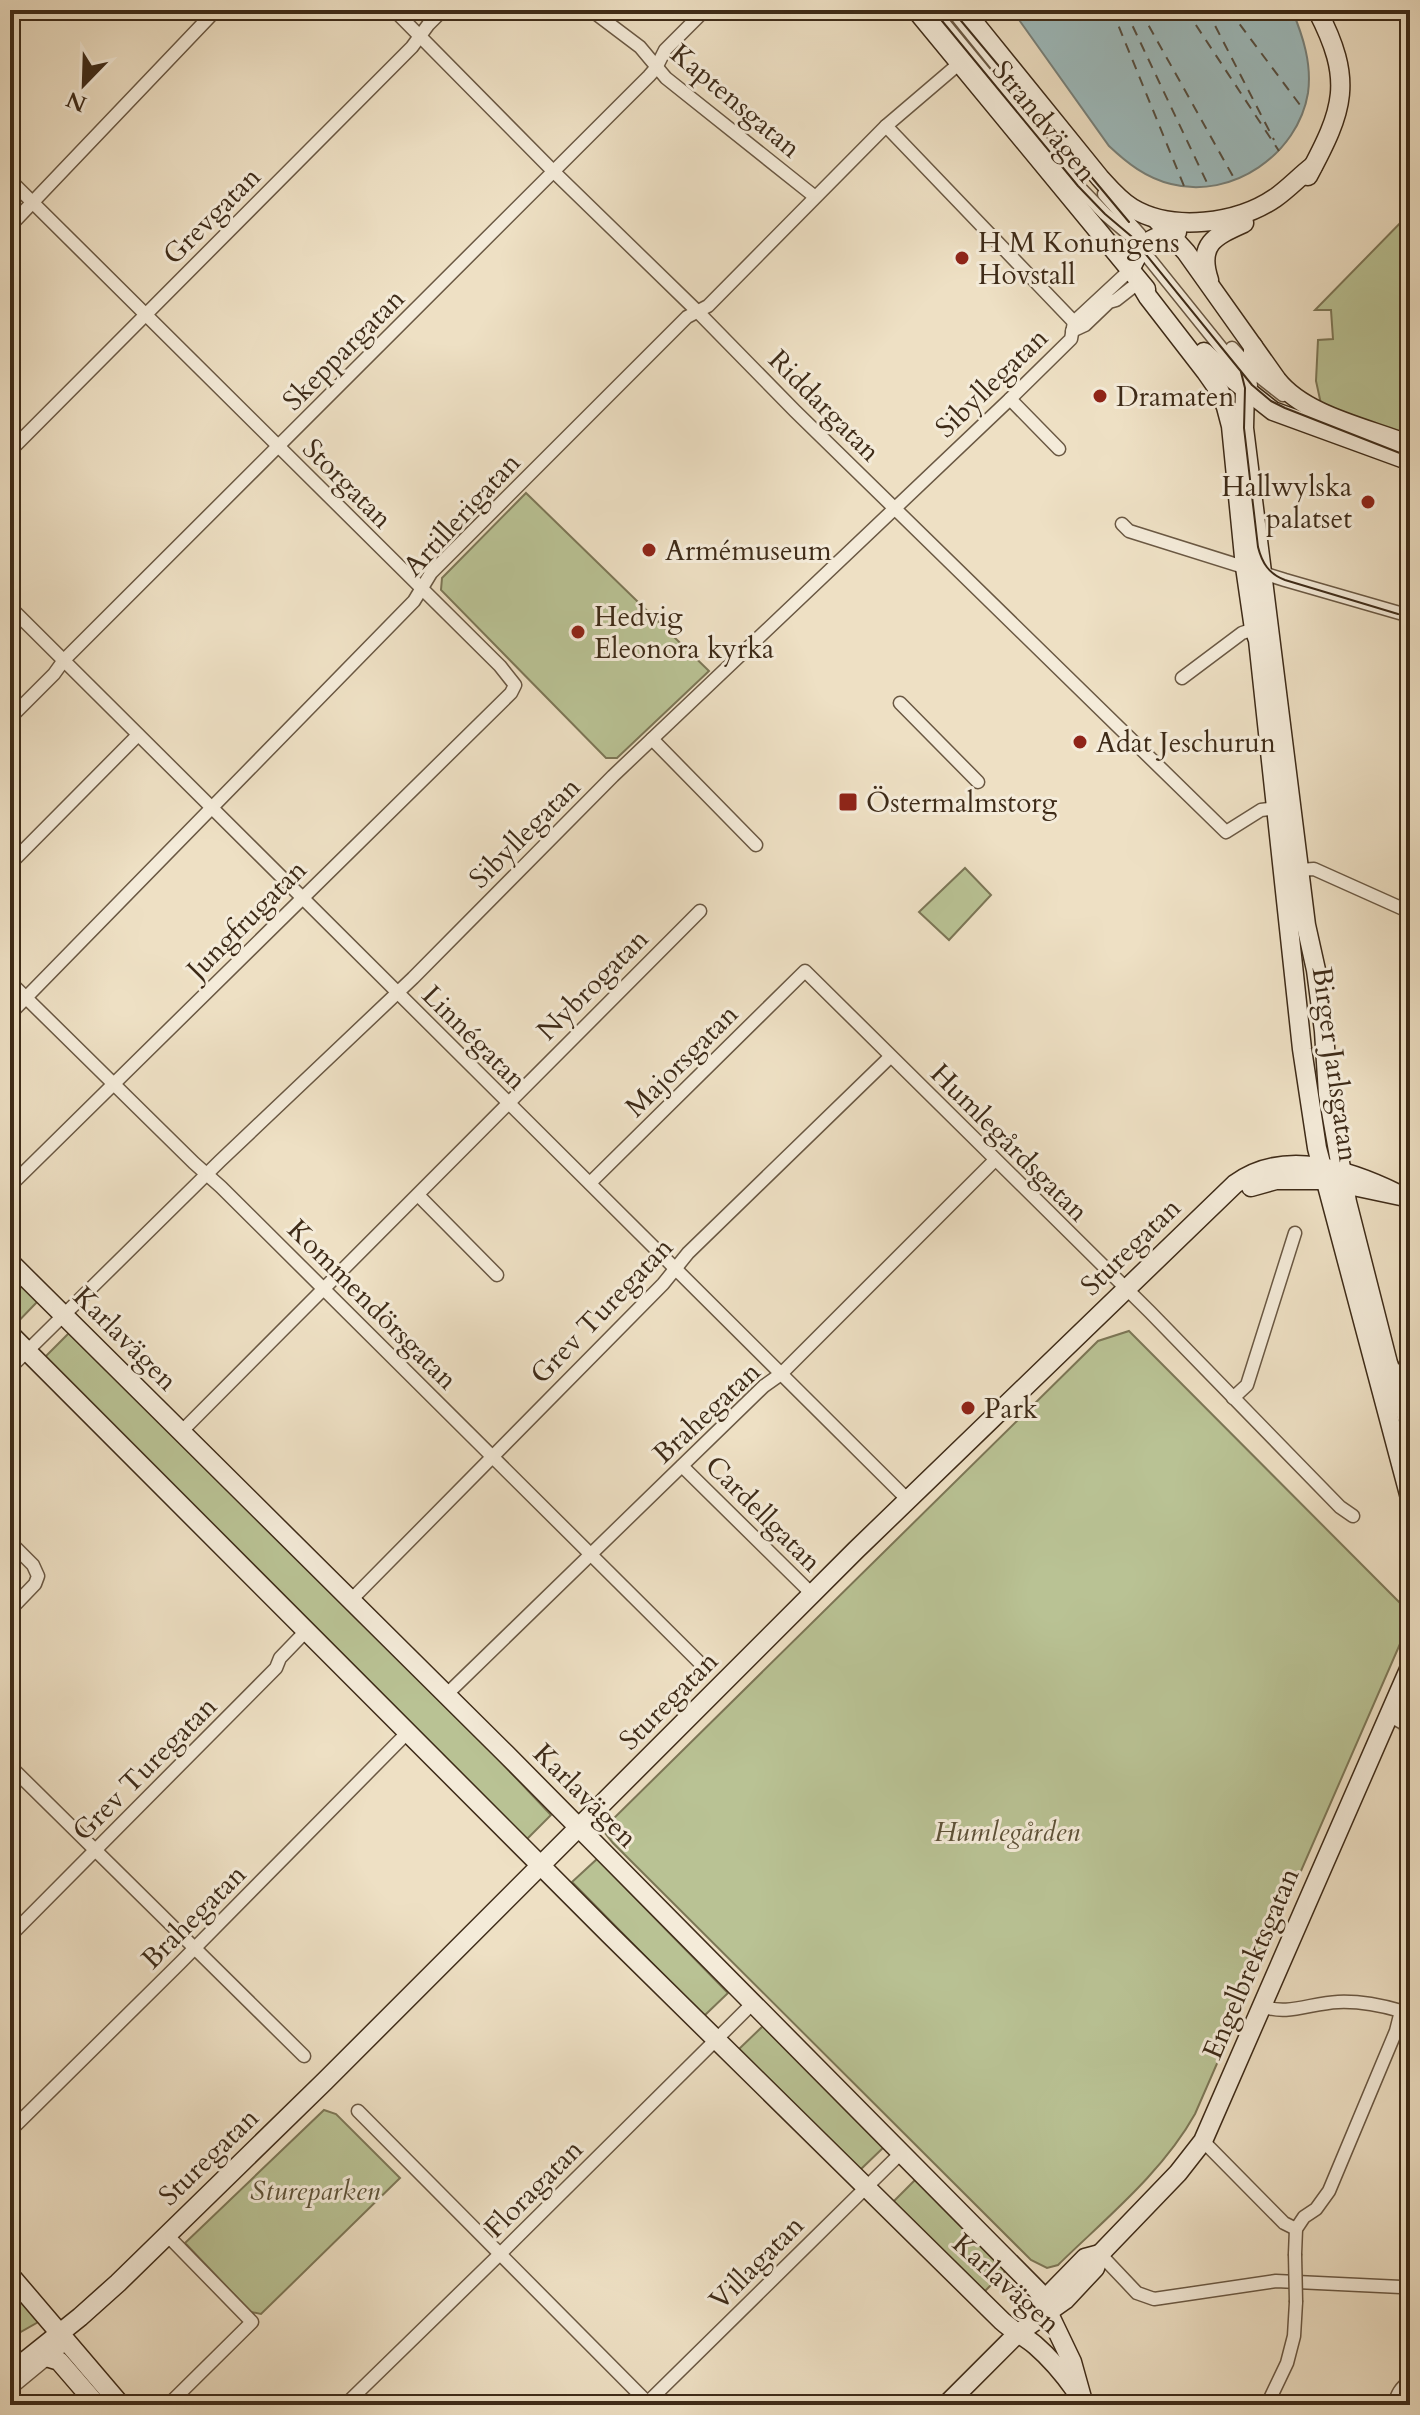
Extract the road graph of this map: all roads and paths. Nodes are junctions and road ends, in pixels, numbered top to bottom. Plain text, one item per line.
1 (216, 10) edge
2 (394, 10) edge
3 (443, 10) edge
4 (591, 10) edge
5 (705, 10) edge
6 (916, 10) edge
7 (933, 10) edge
8 (952, 10) edge
9 (964, 10) edge
10 (1317, 10) edge
11 (420, 36) junction
12 (961, 62) junction
13 (656, 68) junction
14 (886, 126) junction
15 (1313, 166) junction
16 (554, 172) junction
17 (10, 180) edge
18 (814, 196) junction
19 (32, 203) junction
20 (1156, 219) junction
21 (1210, 223) junction
22 (10, 226) edge
23 (1170, 233) junction
24 (1143, 245) junction
25 (1134, 276) junction
26 (1211, 287) junction
27 (697, 311) junction
28 (145, 316) junction
29 (1073, 327) junction
30 (1248, 368) junction
31 (1010, 399) junction
32 (1273, 411) junction
33 (1410, 445) edge
34 (279, 447) junction
35 (1059, 449) dead end
36 (10, 451) edge
37 (1247, 454) junction
38 (1410, 459) edge
39 (896, 508) junction
40 (1122, 524) dead end
41 (1253, 570) junction
42 (421, 589) junction
43 (10, 607) edge
44 (1409, 615) edge
45 (1254, 629) junction
46 (64, 660) junction
47 (1182, 678) dead end
48 (515, 685) joint
49 (900, 703) dead end
50 (10, 718) edge
51 (138, 735) junction
52 (652, 739) junction
53 (978, 782) dead end
54 (212, 807) junction
55 (1277, 808) junction
56 (756, 845) dead end
57 (10, 864) edge
58 (1300, 870) junction
59 (302, 897) junction
60 (700, 911) dead end
61 (1410, 912) edge
62 (805, 971) joint
63 (10, 982) edge
64 (398, 993) junction
65 (25, 997) junction
66 (10, 1014) edge
67 (890, 1057) junction
68 (115, 1084) junction
69 (508, 1103) junction
70 (995, 1160) junction
71 (1333, 1174) junction
72 (207, 1175) junction
73 (590, 1183) junction
74 (10, 1186) edge
75 (418, 1195) junction
76 (1404, 1196) edge
77 (1295, 1233) dead end
78 (10, 1262) edge
79 (675, 1269) junction
80 (497, 1275) dead end
81 (324, 1290) junction
82 (1130, 1293) junction
83 (64, 1316) junction
84 (10, 1334) edge
85 (28, 1351) junction
86 (1410, 1363) edge
87 (10, 1368) edge
88 (781, 1374) junction
89 (1400, 1395) junction
90 (1233, 1398) junction
91 (1410, 1426) edge
92 (181, 1432) junction
93 (493, 1457) junction
94 (682, 1466) junction
95 (1410, 1498) edge
96 (908, 1500) junction
97 (1353, 1516) dead end
98 (10, 1542) edge
99 (591, 1554) junction
100 (812, 1594) junction
101 (351, 1600) junction
102 (10, 1610) edge
103 (307, 1630) junction
104 (700, 1663) dead end
105 (1410, 1667) edge
106 (446, 1695) junction
107 (1388, 1715) junction
108 (408, 1732) junction
109 (1410, 1743) edge
110 (10, 1766) edge
111 (583, 1831) junction
112 (96, 1851) junction
113 (544, 1869) junction
114 (10, 1936) edge
115 (194, 1949) junction
116 (753, 2003) junction
117 (1262, 2006) junction
118 (1406, 2010) edge
119 (715, 2039) junction
120 (304, 2056) dead end
121 (358, 2111) dead end
122 (10, 2131) edge
123 (1203, 2141) junction
124 (901, 2153) junction
125 (866, 2188) junction
126 (1296, 2229) junction
127 (170, 2238) junction
128 (501, 2253) junction
129 (1100, 2254) junction
130 (10, 2275) edge
131 (1410, 2289) edge
132 (1046, 2306) junction
133 (1017, 2334) junction
134 (64, 2337) junction
135 (43, 2355) junction
136 (10, 2373) edge
137 (1410, 2382) edge
138 (10, 2389) edge
139 (1082, 2400) edge
140 (647, 2404) edge
141 (97, 2405) edge
142 (121, 2405) edge
143 (168, 2405) edge
144 (345, 2405) edge
145 (946, 2405) edge
146 (1267, 2405) edge
147 (1394, 2405) edge

1 - 19 street
2 - 11 street, Riddargatan
3 - 11 street, Grevgatan
4 - 13 street, Kaptensgatan
5 - 13 street, Skeppargatan
6 - 12 street, Strandvägen
7 - 24 street, Strandvägen
8 - 24 street, Strandvägen
9 - 20 street, Strandvägen
10 - 15 street
11 - 16 street, Riddargatan
11 - 28 street, Grevgatan
12 - 14 street, Artillerigatan
12 - 25 street, Strandvägen
13 - 16 street, Skeppargatan
13 - 18 street, Kaptensgatan
14 - 18 street, Artillerigatan
14 - 29 street
15 - 21 street
15 - 26 street
16 - 27 street, Riddargatan
16 - 34 street, Skeppargatan
17 - 19 street, Storgatan
18 - 27 street, Artillerigatan
19 - 22 street
19 - 28 street, Storgatan
20 - 21 street
20 - 23 street
21 - 23 street
23 - 24 street
23 - 26 street
24 - 25 street
24 - 30 street
24 - 30 street
25 - 29 street, Sibyllegatan
25 - 30 street
25 - 41 street, Birger Jarlsgatan
26 - 30 street
27 - 39 street, Riddargatan
27 - 42 street, Artillerigatan
28 - 34 street, Storgatan
28 - 36 street, Grevgatan
29 - 31 street, Sibyllegatan
30 - 32 street
30 - 33 street
30 - 37 street, Birger Jarlsgatan
30 - 38 street
31 - 35 street
31 - 39 street, Sibyllegatan
32 - 37 street, Birger Jarlsgatan
32 - 38 street
34 - 42 street, Storgatan
34 - 46 street, Skeppargatan
37 - 41 street, Birger Jarlsgatan
39 - 52 street, Sibyllegatan
39 - 55 street, Riddargatan
40 - 41 street
41 - 44 street
41 - 45 street, Birger Jarlsgatan
41 - 58 street, Birger Jarlsgatan
41 - 71 street, Birger Jarlsgatan
42 - 48 street, Storgatan
42 - 54 street, Artillerigatan
43 - 46 street, Linnégatan
45 - 47 street
45 - 55 street, Birger Jarlsgatan
46 - 50 street, Skeppargatan
46 - 51 street, Linnégatan
48 - 59 street, Jungfrugatan
49 - 53 street
51 - 54 street, Linnégatan
51 - 57 street
52 - 56 street
52 - 64 street, Sibyllegatan
54 - 59 street, Linnégatan
54 - 65 street, Artillerigatan
55 - 71 street, Birger Jarlsgatan
58 - 61 street
58 - 71 street, Birger Jarlsgatan
59 - 64 street, Linnégatan
59 - 68 street, Jungfrugatan
60 - 69 street, Nybrogatan
62 - 67 street, Humlegårdsgatan
62 - 73 street, Majorsgatan
63 - 65 street, Kommendörsgatan
64 - 69 street, Linnégatan
64 - 72 street, Sibyllegatan
65 - 66 street, Artillerigatan
65 - 68 street, Kommendörsgatan
67 - 70 street, Humlegårdsgatan
67 - 79 street, Grev Turegatan
68 - 72 street, Kommendörsgatan
68 - 74 street, Jungfrugatan
69 - 73 street, Linnégatan
69 - 75 street, Nybrogatan
70 - 82 street, Humlegårdsgatan
70 - 88 street, Brahegatan
71 - 76 street
71 - 82 street, Sturegatan
71 - 89 street, Birger Jarlsgatan
71 - 95 street, Birger Jarlsgatan
72 - 81 street, Kommendörsgatan
72 - 83 street, Sibyllegatan
73 - 79 street, Linnégatan
75 - 80 street
75 - 81 street, Nybrogatan
77 - 90 street
78 - 83 street, Karlavägen
79 - 88 street, Linnégatan
79 - 93 street, Grev Turegatan
81 - 92 street, Nybrogatan
81 - 93 street, Kommendörsgatan
82 - 90 street, Humlegårdsgatan
82 - 96 street, Sturegatan
82 - 111 street, Sturegatan
83 - 85 street, Sibyllegatan
83 - 92 street, Karlavägen
84 - 85 street, Karlavägen
85 - 87 street, Sibyllegatan
85 - 103 street, Karlavägen
86 - 89 street
88 - 94 street, Brahegatan
88 - 96 street, Linnégatan
89 - 91 street, Birger Jarlsgatan
90 - 97 street, Humlegårdsgatan
92 - 101 street, Karlavägen
93 - 99 street, Kommendörsgatan
93 - 101 street, Grev Turegatan
94 - 99 street, Brahegatan
94 - 100 street, Cardellgatan
96 - 100 street, Sturegatan
98 - 102 street
99 - 104 street, Kommendörsgatan
99 - 106 street, Brahegatan
100 - 111 street, Sturegatan
101 - 106 street, Karlavägen
103 - 108 street, Karlavägen
103 - 112 street, Grev Turegatan
105 - 107 street, Engelbrektsgatan
106 - 111 street, Karlavägen
107 - 109 street
107 - 117 street, Engelbrektsgatan
108 - 113 street, Karlavägen
108 - 115 street, Brahegatan
110 - 112 street
111 - 113 street, Sturegatan
111 - 116 street, Karlavägen
112 - 114 street, Grev Turegatan
112 - 115 street
113 - 119 street, Karlavägen
113 - 127 street, Sturegatan
115 - 120 street
115 - 122 street, Brahegatan
116 - 119 street, Floragatan
116 - 124 street, Karlavägen
117 - 118 street
117 - 123 street, Engelbrektsgatan
118 - 126 street
119 - 125 street, Karlavägen
119 - 128 street, Floragatan
121 - 128 street
123 - 126 street
123 - 129 street, Engelbrektsgatan
124 - 125 street, Villagatan
124 - 132 street, Karlavägen
125 - 133 street, Karlavägen
125 - 140 street, Villagatan
126 - 146 street, bridge
127 - 134 street, Sturegatan
127 - 143 street
128 - 140 street
128 - 144 street, Floragatan
129 - 131 street
129 - 132 street, Engelbrektsgatan
130 - 134 street
132 - 133 street, Engelbrektsgatan
132 - 139 street, Karlavägen
133 - 139 street, Karlavägen
133 - 145 street, Engelbrektsgatan
134 - 135 street, Sturegatan
134 - 142 street
135 - 136 street, Sturegatan
135 - 138 street
135 - 141 street
137 - 147 street

